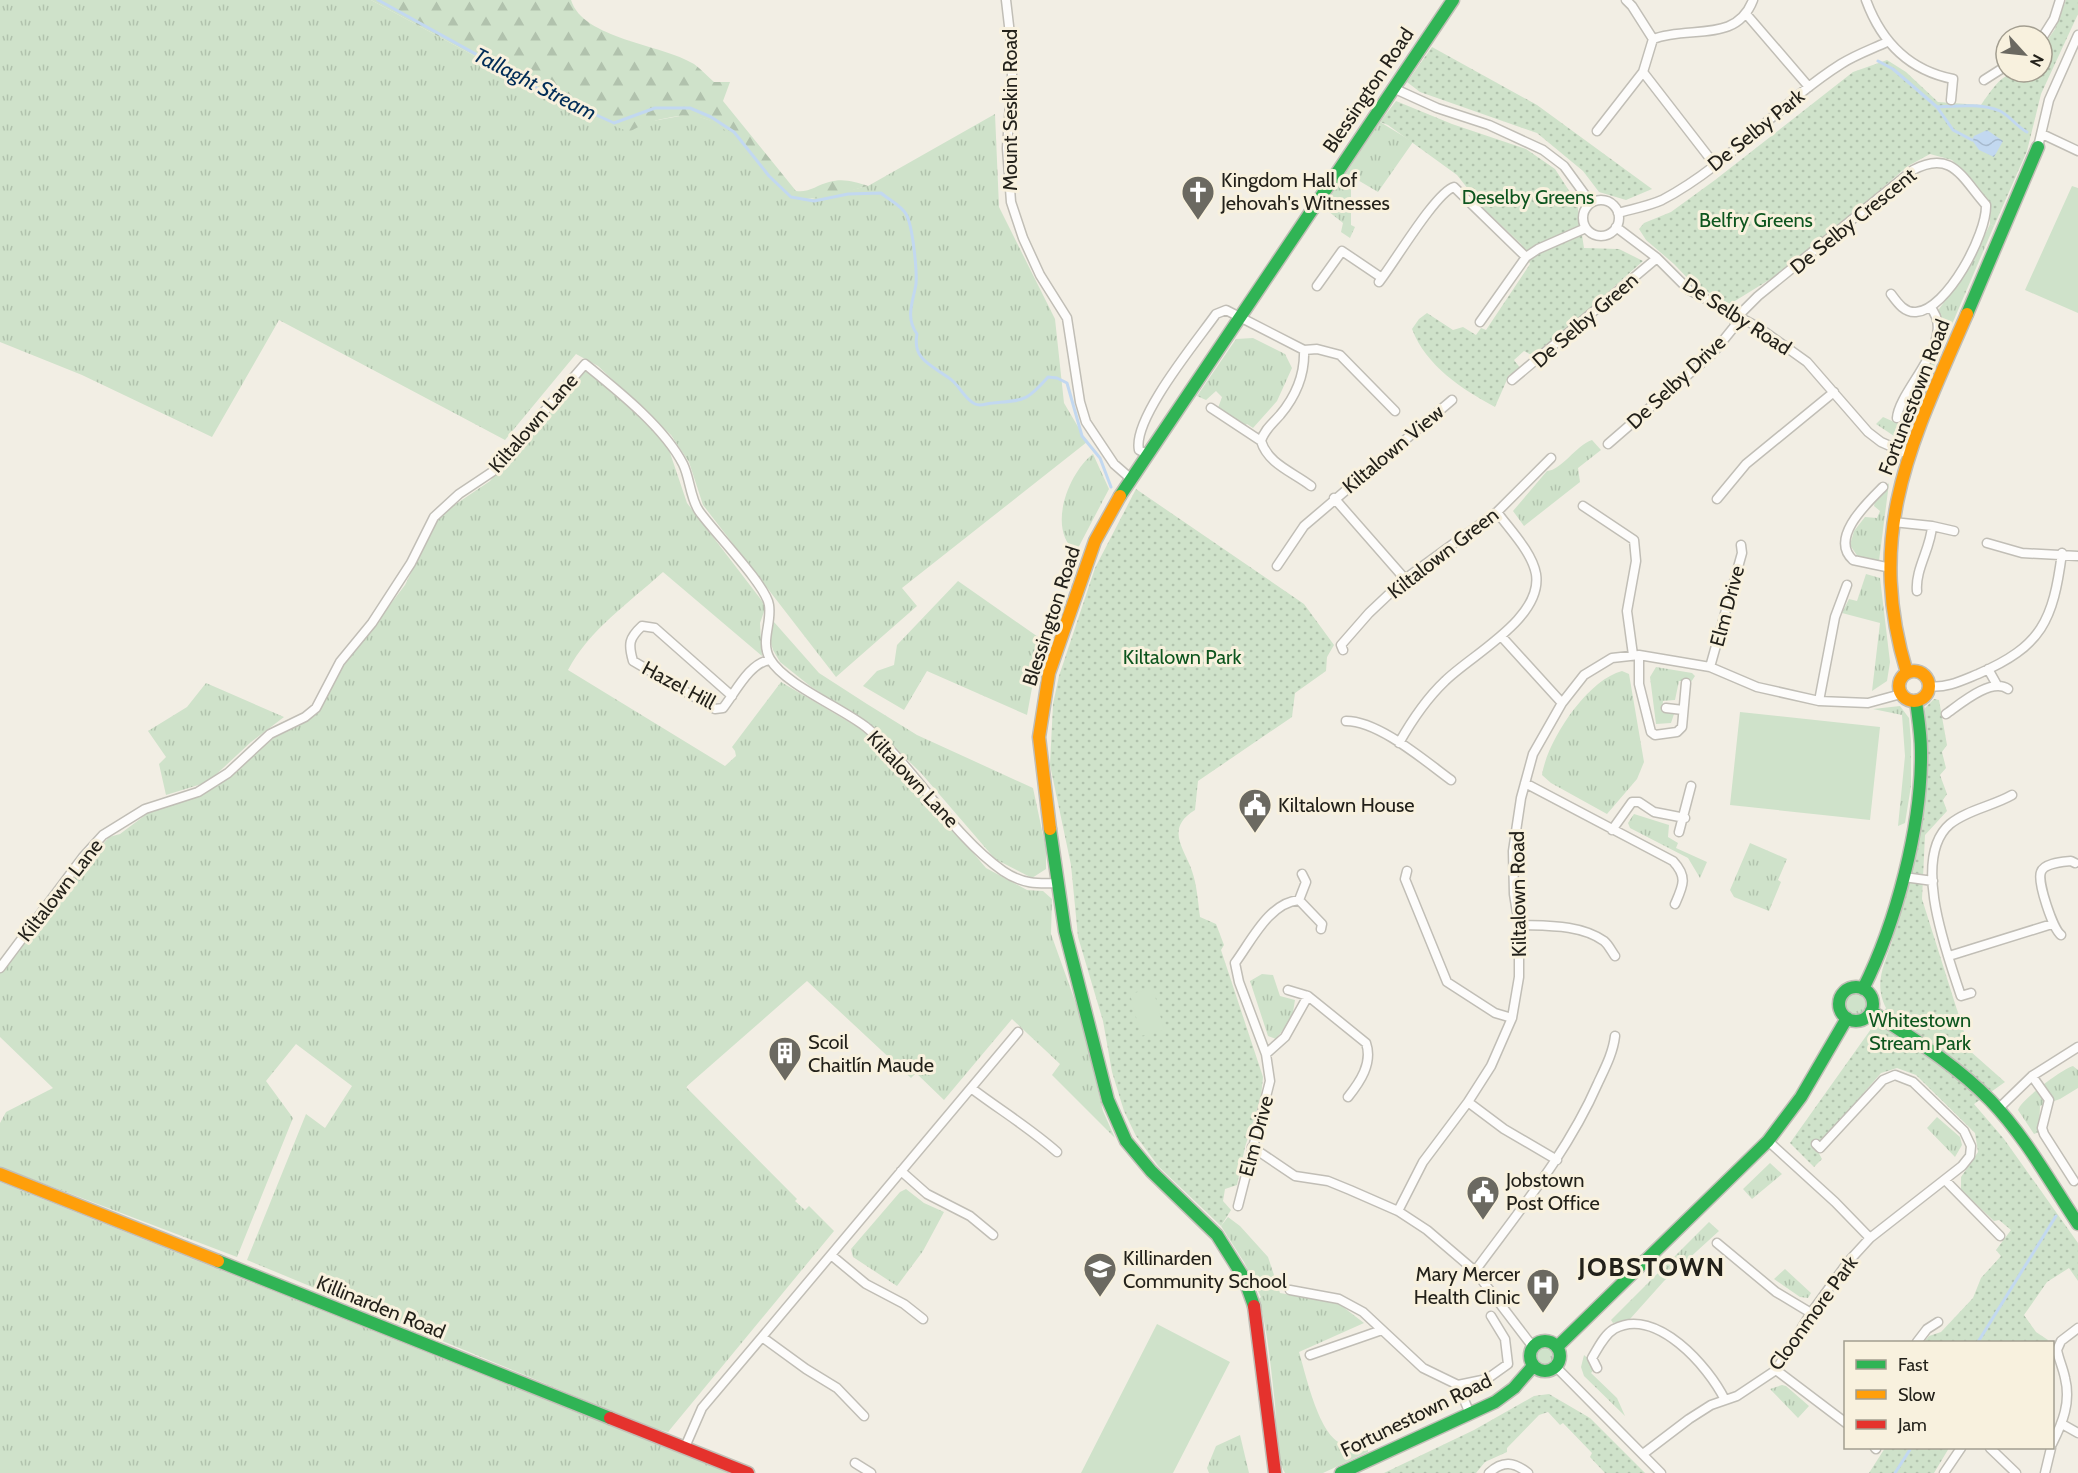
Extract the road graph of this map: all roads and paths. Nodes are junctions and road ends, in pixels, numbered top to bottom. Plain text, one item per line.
1 (1006, 0) edge
2 (1453, 0) edge
3 (1626, 0) edge
4 (1753, 0) edge
5 (1866, 0) edge
6 (2060, 0) edge
7 (1747, 15) junction
8 (2051, 24) edge
9 (1653, 39) junction
10 (2077, 40) edge
11 (1887, 42) junction
12 (1643, 72) junction
13 (1994, 74) edge
14 (1984, 80) dead end
15 (1809, 87) junction
16 (1393, 88) junction
17 (1951, 100) dead end
18 (1597, 131) dead end
19 (2042, 134) junction
20 (2038, 147) joint
21 (2078, 151) edge
22 (1715, 165) junction
23 (1591, 203) junction
24 (1618, 213) junction
25 (1616, 227) junction
26 (1586, 228) junction
27 (1526, 257) junction
28 (1657, 258) junction
29 (1317, 286) dead end
30 (1891, 294) dead end
31 (1930, 307) junction
32 (1738, 316) junction
33 (1238, 317) junction
34 (1480, 322) dead end
35 (1304, 350) junction
36 (1512, 380) dead end
37 (1834, 392) junction
38 (1452, 400) dead end
39 (1211, 408) dead end
40 (1395, 411) dead end
41 (1897, 418) dead end
42 (1261, 441) junction
43 (1608, 444) dead end
44 (1145, 453) junction
45 (1908, 454) junction
46 (1551, 458) dead end
47 (1130, 478) junction
48 (1311, 486) dead end
49 (1883, 487) dead end
50 (1334, 498) junction
51 (1717, 500) dead end
52 (1583, 506) dead end
53 (1497, 512) junction
54 (1893, 522) junction
55 (1932, 526) junction
56 (1954, 531) dead end
57 (1987, 543) dead end
58 (1740, 545) dead end
59 (2061, 554) junction
60 (2078, 556) edge
61 (1277, 566) dead end
62 (1891, 568) junction
63 (1405, 579) junction
64 (1847, 585) dead end
65 (1917, 591) dead end
66 (1501, 636) junction
67 (1343, 650) dead end
68 (1636, 655) junction
69 (770, 660) junction
70 (1710, 667) junction
71 (1988, 669) junction
72 (1907, 673) junction
73 (1686, 682) dead end
74 (1997, 685) junction
75 (1929, 686) junction
76 (2008, 688) dead end
77 (1901, 694) junction
78 (732, 696) junction
79 (1819, 701) junction
80 (1916, 701) junction
81 (1562, 703) junction
82 (1666, 708) dead end
83 (1683, 710) junction
84 (1946, 714) dead end
85 (1346, 721) dead end
86 (1399, 744) junction
87 (1451, 780) dead end
88 (1525, 783) junction
89 (1690, 786) dead end
90 (2013, 795) dead end
91 (1684, 819) junction
92 (1612, 830) junction
93 (1679, 832) dead end
94 (2075, 863) dead end
95 (1407, 871) dead end
96 (1302, 874) dead end
97 (1904, 877) junction
98 (1933, 881) junction
99 (1059, 883) junction
100 (1299, 900) junction
101 (1675, 904) dead end
102 (2052, 924) junction
103 (1519, 926) junction
104 (1321, 929) dead end
105 (2061, 935) dead end
106 (1615, 956) dead end
107 (1949, 956) junction
108 (0, 968) edge
109 (1863, 989) junction
110 (1288, 990) dead end
111 (1971, 993) dead end
112 (1308, 996) junction
113 (1871, 1011) junction
114 (1512, 1018) junction
115 (1847, 1018) junction
116 (1018, 1032) dead end
117 (1615, 1036) dead end
118 (2077, 1050) edge
119 (1266, 1054) junction
120 (2032, 1076) junction
121 (971, 1088) junction
122 (1348, 1097) dead end
123 (1468, 1102) junction
124 (1998, 1109) junction
125 (1768, 1141) junction
126 (1816, 1144) dead end
127 (1252, 1147) junction
128 (1057, 1152) dead end
129 (1557, 1160) junction
130 (901, 1171) junction
131 (0, 1174) edge
132 (1946, 1181) junction
133 (2074, 1181) dead end
134 (1238, 1206) dead end
135 (1398, 1211) junction
136 (2078, 1224) edge
137 (993, 1235) dead end
138 (2000, 1236) dead end
139 (1870, 1238) junction
140 (1717, 1243) dead end
141 (831, 1255) junction
142 (1474, 1271) junction
143 (1290, 1290) dead end
144 (1811, 1313) junction
145 (1491, 1316) dead end
146 (923, 1319) dead end
147 (1938, 1322) dead end
148 (2078, 1328) edge
149 (1382, 1330) junction
150 (762, 1337) junction
151 (1918, 1341) edge
152 (1533, 1347) junction
153 (1557, 1347) junction
154 (1310, 1355) dead end
155 (1533, 1366) junction
156 (1556, 1367) junction
157 (1598, 1368) dead end
158 (1776, 1370) junction
159 (1458, 1385) junction
160 (1725, 1400) junction
161 (1470, 1414) junction
162 (864, 1416) dead end
163 (1844, 1422) edge
164 (2062, 1424) junction
165 (2078, 1433) edge
166 (2054, 1442) edge
167 (685, 1447) junction
168 (1959, 1449) edge
169 (1991, 1449) edge
170 (2051, 1449) edge
171 (1643, 1454) junction
172 (855, 1463) dead end
173 (867, 1472) edge
174 (748, 1473) edge
175 (1275, 1473) edge
176 (1341, 1473) edge
177 (1489, 1473) edge
178 (1528, 1473) edge
179 (1661, 1473) edge
180 (1944, 1473) edge
181 (2016, 1473) edge
182 (2045, 1473) edge

1 - 47 street, Mount Seskin Road
2 - 16 street, Blessington Road
3 - 9 street
4 - 7 street
5 - 11 street
6 - 8 street
7 - 9 street
7 - 15 street, De Selby Park
9 - 12 street
10 - 19 street
11 - 15 street
11 - 17 street
12 - 18 street
12 - 22 street
13 - 14 street
15 - 22 street, De Selby Park
16 - 23 street
16 - 33 street, Blessington Road
19 - 20 street
19 - 21 street
20 - 45 street, Fortunestown Road
22 - 24 street, De Selby Park
23 - 24 street
23 - 26 street
24 - 25 street
25 - 26 street
25 - 28 street, De Selby Road
26 - 27 street
27 - 29 street
27 - 34 street
28 - 32 street, De Selby Road
28 - 36 street, De Selby Green
30 - 31 street
31 - 32 street, De Selby Crescent
31 - 41 street
32 - 37 street, De Selby Road
32 - 43 street, De Selby Drive
33 - 35 street
33 - 44 street, Blessington Road
33 - 44 street
35 - 40 street
35 - 42 street
37 - 45 street, De Selby Road
37 - 51 street
38 - 50 street, Kiltalown View
39 - 42 street
42 - 48 street
44 - 47 street, Blessington Road
45 - 54 street, Fortunestown Road
46 - 53 street, Kiltalown Green
47 - 99 street, Blessington Road
49 - 62 street
50 - 61 street, Kiltalown View
50 - 63 street, Kiltalown View
52 - 68 street
53 - 63 street, Kiltalown Green
53 - 66 street
54 - 55 street
54 - 62 street, Fortunestown Road
55 - 56 street
55 - 65 street
57 - 59 street
58 - 70 street, Elm Drive
59 - 60 street
59 - 71 street
62 - 72 street, Fortunestown Road
63 - 67 street, Kiltalown Green
64 - 79 street
66 - 81 street
66 - 86 street
68 - 70 street, Kiltalown Road
68 - 81 street, Kiltalown Road
68 - 83 street
69 - 78 street, Hazel Hill
69 - 99 street, Kiltalown Lane
69 - 108 street, Kiltalown Lane
70 - 79 street, Kiltalown Road
71 - 74 street
71 - 75 street
72 - 75 street
72 - 77 street
73 - 83 street
74 - 76 street
74 - 84 street
75 - 80 street
77 - 79 street, Kiltalown Road
77 - 80 street
78 - 78 street, Hazel Hill
80 - 97 street
81 - 88 street, Kiltalown Road
82 - 83 street
85 - 86 street
86 - 87 street
88 - 92 street
88 - 103 street, Kiltalown Road
89 - 91 street
90 - 98 street
91 - 92 street
91 - 93 street
92 - 101 street
94 - 102 street
95 - 114 street
96 - 100 street
97 - 98 street
97 - 109 street
98 - 107 street
99 - 175 street, Blessington Road
100 - 104 street
100 - 119 street, Elm Drive
102 - 105 street
102 - 107 street
103 - 106 street
103 - 114 street, Kiltalown Road
107 - 111 street
109 - 113 street
109 - 115 street
110 - 112 street
112 - 119 street
112 - 122 street
113 - 115 street
113 - 124 street
114 - 123 street, Kiltalown Road
115 - 125 street
116 - 121 street
117 - 129 street
118 - 120 street
119 - 127 street, Elm Drive
120 - 124 street
120 - 133 street
121 - 128 street
121 - 130 street
123 - 129 street
123 - 135 street, Kiltalown Road
124 - 136 street
125 - 139 street
125 - 153 street
126 - 132 street, Cloonmore Park
127 - 134 street, Elm Drive
127 - 135 street
129 - 142 street
130 - 137 street
130 - 141 street
131 - 167 street, Killinarden Road
132 - 138 street
132 - 139 street, Cloonmore Park
135 - 142 street
139 - 144 street, Cloonmore Park
140 - 144 street
141 - 146 street
141 - 150 street
142 - 152 street
143 - 149 street
144 - 158 street, Cloonmore Park
145 - 159 street
147 - 151 street
148 - 164 street
149 - 154 street
149 - 159 street
150 - 162 street
150 - 167 street
152 - 153 street
152 - 155 street
153 - 156 street
155 - 156 street
155 - 161 street, Fortunestown Road
156 - 171 street
157 - 160 street
158 - 160 street, Cloonmore Park
158 - 163 street
159 - 161 street
160 - 171 street, Cloonmore Park
161 - 176 street, Fortunestown Road
164 - 165 street
164 - 166 street
167 - 174 street, Killinarden Road
168 - 180 street
169 - 181 street
170 - 182 street
171 - 179 street
172 - 173 street
177 - 178 street

